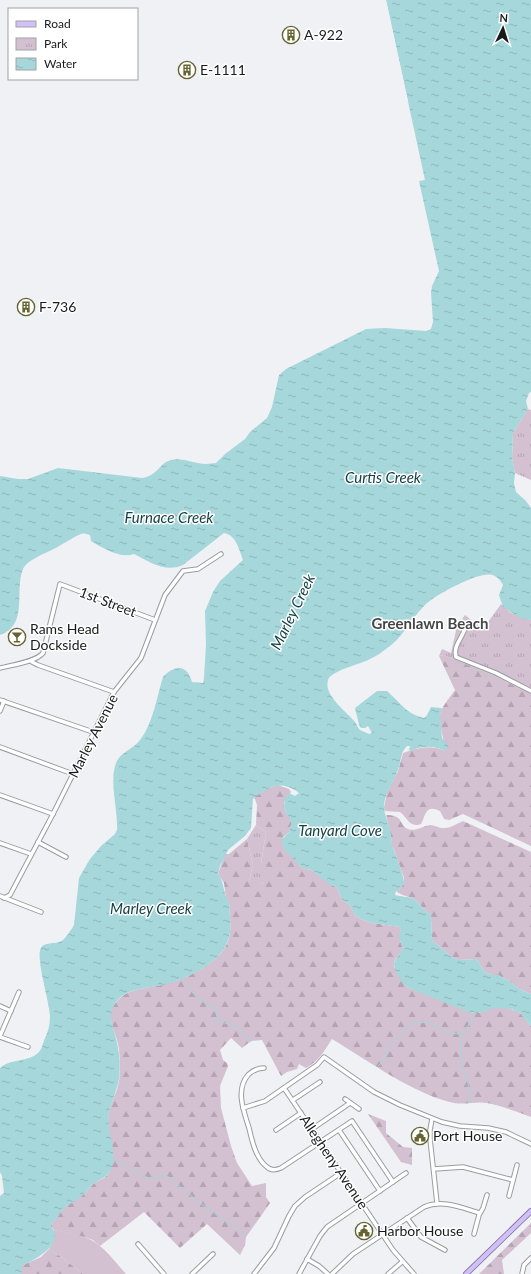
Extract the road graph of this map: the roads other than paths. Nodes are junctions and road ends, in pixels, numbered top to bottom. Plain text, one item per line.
1 (221, 554) dead end
2 (155, 620) junction
3 (465, 628) dead end
4 (32, 660) junction
5 (0, 668) edge
6 (531, 691) edge
7 (114, 692) junction
8 (2, 700) edge
9 (0, 711) edge
10 (93, 732) junction
11 (0, 747) edge
12 (73, 774) junction
13 (0, 795) edge
14 (53, 814) junction
15 (38, 842) junction
16 (0, 843) edge
17 (31, 854) junction
18 (66, 858) dead end
19 (0, 896) edge
20 (4, 898) junction
21 (41, 912) dead end
22 (19, 992) dead end
23 (0, 1006) edge
24 (11, 1011) junction
25 (0, 1037) edge
26 (28, 1047) dead end
27 (264, 1068) dead end
28 (320, 1082) dead end
29 (284, 1088) junction
30 (345, 1099) dead end
31 (293, 1100) junction
32 (350, 1103) junction
33 (243, 1108) junction
34 (359, 1110) dead end
35 (302, 1113) junction
36 (432, 1119) junction
37 (312, 1129) junction
38 (276, 1130) dead end
39 (339, 1130) junction
40 (321, 1142) junction
41 (531, 1144) edge
42 (517, 1165) dead end
43 (434, 1169) junction
44 (341, 1172) junction
45 (406, 1173) dead end
46 (513, 1180) junction
47 (393, 1182) junction
48 (380, 1191) junction
49 (487, 1195) dead end
50 (509, 1196) dead end
51 (362, 1203) junction
52 (437, 1203) junction
53 (531, 1210) edge
54 (480, 1212) junction
55 (531, 1214) edge
56 (407, 1218) junction
57 (383, 1234) junction
58 (474, 1234) dead end
59 (138, 1244) dead end
60 (445, 1250) dead end
61 (213, 1254) dead end
62 (531, 1258) edge
63 (307, 1259) junction
64 (402, 1262) junction
65 (164, 1274) edge
66 (192, 1274) edge
67 (254, 1274) edge
68 (299, 1274) edge
69 (328, 1274) edge
70 (332, 1274) edge
71 (388, 1274) edge
72 (414, 1274) edge
73 (466, 1274) edge
74 (470, 1274) edge
75 (522, 1274) edge

1 - 2 street, Marley Avenue
2 - 4 street, 1st Street
2 - 7 street, Marley Avenue
3 - 6 street
4 - 5 street
4 - 7 street
7 - 10 street, Marley Avenue
8 - 9 street
8 - 10 street
10 - 12 street, Marley Avenue
11 - 12 street
12 - 14 street, Marley Avenue
13 - 14 street
14 - 15 street, Marley Avenue
15 - 17 street, Marley Avenue
15 - 18 street
16 - 17 street
17 - 20 street, Marley Avenue
19 - 20 street
20 - 21 street
22 - 24 street
23 - 24 street
24 - 25 street
25 - 26 street
27 - 33 street
28 - 31 street
29 - 31 street, Allegheny Avenue
29 - 33 street
29 - 36 street
30 - 32 street
31 - 35 street, Allegheny Avenue
32 - 34 street
32 - 37 street
33 - 40 street
35 - 37 street, Allegheny Avenue
35 - 38 street
36 - 41 street
36 - 43 street
37 - 40 street, Allegheny Avenue
39 - 40 street
39 - 47 street
39 - 48 street
40 - 44 street, Allegheny Avenue
42 - 46 street
43 - 46 street
43 - 52 street
44 - 51 street, Allegheny Avenue
44 - 67 street
45 - 47 street
46 - 50 street
47 - 48 street
48 - 51 street
49 - 54 street
51 - 57 street, Allegheny Avenue
51 - 63 street
52 - 54 street
52 - 56 street
53 - 73 main road
54 - 58 street
55 - 74 main road
56 - 57 street
56 - 60 street
57 - 64 street, Allegheny Avenue
57 - 70 street
59 - 65 street
61 - 66 street
62 - 75 street
63 - 68 street
63 - 69 street
64 - 71 street
64 - 72 street, Allegheny Avenue

